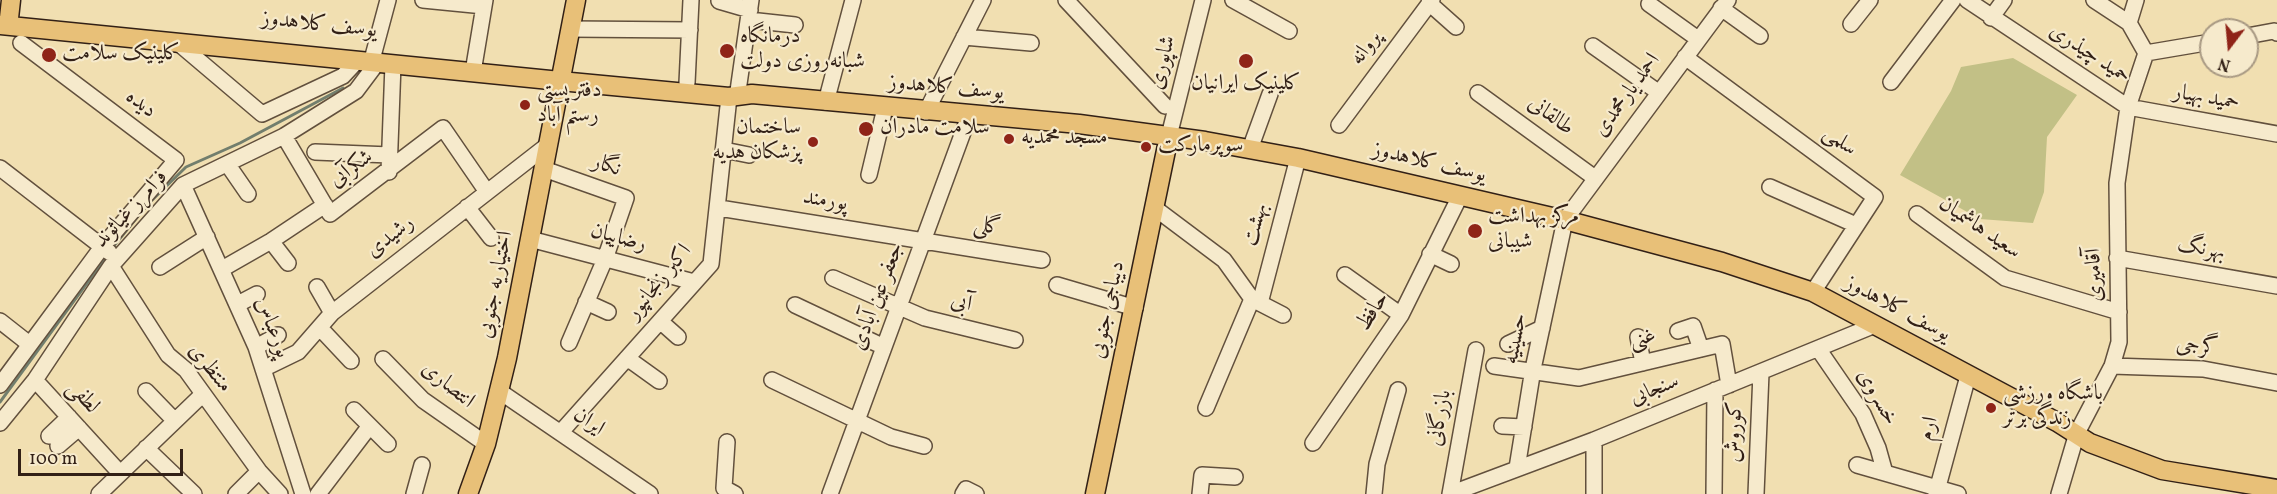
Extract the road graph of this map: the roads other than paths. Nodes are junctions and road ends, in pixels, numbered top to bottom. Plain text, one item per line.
1 (388, 0) edge
2 (423, 0) edge
3 (576, 0) edge
4 (691, 0) edge
5 (853, 0) edge
6 (983, 0) edge
7 (1066, 0) edge
8 (1203, 0) edge
9 (1233, 0) edge
10 (1870, 0) edge
11 (1953, 0) edge
12 (1967, 0) edge
13 (2004, 0) edge
14 (2094, 0) edge
15 (2136, 0) edge
16 (719, 1) edge
17 (1431, 2) edge
18 (485, 3) edge
19 (1648, 4) dead end
20 (1724, 4) edge
21 (750, 10) edge
22 (5, 15) edge
23 (1991, 18) junction
24 (2129, 23) junction
25 (1851, 24) dead end
26 (795, 25) dead end
27 (1456, 27) dead end
28 (570, 29) junction
29 (690, 30) junction
30 (1288, 31) dead end
31 (2277, 33) edge
32 (2259, 34) edge
33 (1760, 36) dead end
34 (964, 37) junction
35 (1698, 39) junction
36 (177, 42) junction
37 (21, 43) dead end
38 (1031, 43) dead end
39 (2199, 44) edge
40 (1593, 46) dead end
41 (2146, 52) junction
42 (311, 53) junction
43 (1685, 57) junction
44 (332, 58) junction
45 (375, 61) junction
46 (473, 69) junction
47 (343, 76) junction
48 (561, 77) junction
49 (1891, 82) dead end
50 (687, 83) junction
51 (1659, 92) junction
52 (1478, 93) dead end
53 (739, 94) junction
54 (1270, 94) dead end
55 (826, 102) junction
56 (1164, 106) dead end
57 (2128, 107) junction
58 (885, 108) junction
59 (926, 112) junction
60 (969, 116) junction
61 (1339, 125) dead end
62 (2277, 134) edge
63 (284, 136) junction
64 (1169, 136) junction
65 (549, 144) junction
66 (1250, 149) junction
67 (724, 150) junction
68 (315, 152) dead end
69 (390, 155) junction
70 (749, 155) dead end
71 (1298, 158) junction
72 (176, 160) joint
73 (228, 165) junction
74 (0, 168) edge
75 (544, 169) junction
76 (389, 172) junction
77 (869, 175) dead end
78 (1595, 178) junction
79 (183, 185) junction
80 (1770, 187) dead end
81 (487, 192) junction
82 (248, 194) dead end
83 (1460, 196) junction
84 (325, 205) junction
85 (467, 207) junction
86 (719, 208) junction
87 (1156, 209) junction
88 (1917, 214) dead end
89 (1565, 220) junction
90 (1856, 225) junction
91 (207, 237) junction
92 (491, 238) dead end
93 (530, 239) junction
94 (271, 241) junction
95 (924, 241) junction
96 (102, 247) junction
97 (1430, 254) junction
98 (2117, 258) junction
99 (605, 259) junction
100 (1042, 260) dead end
101 (114, 262) junction
102 (288, 263) dead end
103 (1451, 264) dead end
104 (160, 267) dead end
105 (222, 269) junction
106 (1345, 275) dead end
107 (833, 278) dead end
108 (694, 282) junction
109 (1057, 285) dead end
110 (2277, 286) edge
111 (317, 288) dead end
112 (1813, 292) junction
113 (257, 294) dead end
114 (1256, 301) junction
115 (586, 302) junction
116 (238, 304) junction
117 (795, 305) dead end
118 (899, 305) junction
119 (1135, 308) junction
120 (608, 312) dead end
121 (2119, 312) junction
122 (333, 313) junction
123 (1283, 315) dead end
124 (1401, 315) junction
125 (0, 321) edge
126 (660, 321) junction
127 (1875, 325) junction
128 (320, 328) junction
129 (1542, 328) junction
130 (1678, 331) dead end
131 (278, 335) dead end
132 (678, 337) dead end
133 (1638, 337) dead end
134 (1015, 340) dead end
135 (28, 344) junction
136 (569, 344) dead end
137 (1508, 344) dead end
138 (256, 346) junction
139 (884, 348) junction
140 (1701, 349) junction
141 (1476, 350) dead end
142 (1819, 350) junction
143 (627, 358) junction
144 (383, 359) dead end
145 (351, 361) dead end
146 (1643, 363) junction
147 (1494, 366) dead end
148 (2112, 366) junction
149 (263, 369) junction
150 (1533, 369) junction
151 (1761, 372) junction
152 (1968, 376) junction
153 (35, 380) junction
154 (772, 380) dead end
155 (659, 381) dead end
156 (2277, 383) edge
157 (0, 385) edge
158 (1722, 388) junction
159 (1398, 390) dead end
160 (146, 391) dead end
161 (499, 391) junction
162 (202, 395) junction
163 (1206, 408) dead end
164 (354, 410) dead end
165 (858, 419) junction
166 (175, 421) junction
167 (74, 422) junction
168 (0, 423) edge
169 (1502, 426) dead end
170 (369, 427) junction
171 (1524, 427) junction
172 (561, 432) junction
173 (2077, 433) junction
174 (1594, 440) junction
175 (53, 441) dead end
176 (727, 442) dead end
177 (1313, 443) dead end
178 (388, 444) dead end
179 (486, 444) junction
180 (924, 446) dead end
181 (146, 448) junction
182 (422, 465) dead end
183 (1857, 465) dead end
184 (1517, 468) junction
185 (259, 471) junction
186 (120, 473) junction
187 (1885, 473) junction
188 (1235, 477) dead end
189 (1486, 487) edge
190 (2274, 488) edge
191 (1937, 490) edge
192 (99, 494) edge
193 (194, 494) edge
194 (236, 494) edge
195 (280, 494) edge
196 (303, 494) edge
197 (318, 494) edge
198 (414, 494) edge
199 (468, 494) edge
200 (650, 494) edge
201 (735, 494) edge
202 (830, 494) edge
203 (963, 494) edge
204 (976, 494) edge
205 (1095, 494) edge
206 (1200, 494) edge
207 (1374, 494) edge
208 (1450, 494) edge
209 (1594, 494) edge
210 (1714, 494) edge
211 (1756, 494) edge
212 (1958, 494) edge
213 (2059, 494) edge

1 - 45 street
2 - 18 street
3 - 28 main road, اختیاریه جنوبی
4 - 29 street
5 - 55 street
6 - 34 street
7 - 56 street
8 - 64 street, شاپوری
9 - 30 street
10 - 25 street
11 - 49 street
12 - 23 street, حمید چیذری
13 - 23 street
14 - 24 street
15 - 24 street
16 - 21 street
17 - 27 street
17 - 61 street, پروانه
18 - 46 street
19 - 35 street
20 - 33 street
20 - 35 street, احمد یارمحمدی
21 - 26 street
21 - 53 street, اکبر زنجانپور
22 - 36 main road, یوسف کلاهدوز
22 - 42 main road, یوسف کلاهدوز
23 - 57 street, حمید چیذری
24 - 41 street
28 - 29 street
28 - 48 main road, اختیاریه جنوبی
29 - 50 street
31 - 32 street
34 - 38 street
34 - 59 street
35 - 43 street, احمد یارمحمدی
36 - 42 main road, یوسف کلاهدوز
36 - 47 street
37 - 72 street, دیده
39 - 41 street
40 - 51 street
41 - 57 street, آقامیری
42 - 44 main road, یوسف کلاهدوز
42 - 45 main road, یوسف کلاهدوز
43 - 51 street, احمد یارمحمدی
43 - 90 street, سلمی
44 - 45 main road, یوسف کلاهدوز
44 - 47 main road
45 - 46 main road, یوسف کلاهدوز
45 - 47 street
45 - 63 street, فرامرز غیاثوند
45 - 69 street
46 - 48 main road, یوسف کلاهدوز
48 - 50 main road
48 - 53 main road
48 - 65 main road, اختیاریه جنوبی
50 - 53 main road
51 - 78 street, احمد یارمحمدی
52 - 78 street, طالقانی
53 - 55 main road, یوسف کلاهدوز
53 - 67 street, اکبر زنجانپور
54 - 66 street
55 - 58 main road, یوسف کلاهدوز
57 - 62 street, حمید بهیار
57 - 98 street, آقامیری
58 - 59 main road, یوسف کلاهدوز
58 - 77 street
59 - 60 main road, یوسف کلاهدوز
60 - 64 main road, یوسف کلاهدوز
60 - 95 street, جعفر عین آبادی
63 - 73 street, فرامرز غیاثوند
63 - 84 street, شکرآبی
64 - 66 main road, یوسف کلاهدوز
64 - 87 main road, دیباجی جنوبی
65 - 75 main road, اختیاریه جنوبی
65 - 81 street, رشیدی
66 - 71 main road, یوسف کلاهدوز
67 - 70 street
67 - 86 street, اکبر زنجانپور
68 - 69 street
69 - 76 street
71 - 83 main road, یوسف کلاهدوز
71 - 114 street, بهشت
72 - 96 street, فرامرز غیاثوند
73 - 79 street, فرامرز غیاثوند
73 - 82 street
74 - 96 street, منتظری
75 - 93 main road, اختیاریه جنوبی
75 - 99 street, نگار
76 - 81 street, شکرآبی
76 - 84 street, شکرآبی
78 - 89 street, احمد یارمحمدی
79 - 91 street, پورعباس
79 - 101 street, فرامرز غیاثوند
80 - 90 street
81 - 85 street, رشیدی
83 - 89 main road, یوسف کلاهدوز
83 - 97 street, حافظ
84 - 94 street
85 - 92 street
85 - 122 street, رشیدی
86 - 95 street, پورمند
86 - 108 street, اکبر زنجانپور
87 - 114 street, بهشت
87 - 119 main road, دیباجی جنوبی
88 - 121 street, سعید هاشمیان
89 - 112 main road, یوسف کلاهدوز
89 - 129 street, حسینیه
90 - 112 street, سلمی
91 - 104 street
91 - 105 street, پورعباس
93 - 99 street, رضاییان
93 - 161 main road, اختیاریه جنوبی
94 - 102 street
94 - 105 street
95 - 100 street, گلی
95 - 118 street, جعفر عین آبادی
96 - 101 street, منتظری
96 - 135 street, فرامرز غیاثوند
97 - 103 street
97 - 124 street, حافظ
98 - 110 street, بهرنگ
98 - 121 street, آقامیری
99 - 108 street, رضاییان
99 - 115 street
101 - 153 street, فرامرز غیاثوند
101 - 162 street, منتظری
105 - 116 street, پورعباس
106 - 124 street
107 - 118 street, آبی
108 - 126 street, اکبر زنجانپور
109 - 119 street
111 - 122 street
112 - 127 main road, یوسف کلاهدوز
113 - 116 street
114 - 123 street, بهشت
114 - 163 street, بهشت
115 - 120 street
115 - 136 street
116 - 138 street, پورعباس
117 - 139 street
118 - 134 street, آبی
118 - 139 street, جعفر عین آبادی
119 - 205 main road, دیباجی جنوبی
121 - 148 street, آقامیری
122 - 128 street, رشیدی
124 - 177 street, حافظ
125 - 135 street
126 - 132 street
126 - 143 street, اکبر زنجانپور
127 - 142 street, سنجابی
127 - 152 main road, یوسف کلاهدوز
128 - 145 street
128 - 149 street, رشیدی
129 - 137 street
129 - 150 street, حسینیه
130 - 140 street
131 - 138 street
133 - 146 street
135 - 157 street, فرامرز غیاثوند
138 - 149 street, پورعباس
139 - 165 street, جعفر عین آبادی
140 - 146 street, غنی
140 - 158 street, غنی
141 - 208 street, بازرگانی
142 - 151 street, سنجابی
142 - 187 street, خسروی
143 - 155 street
143 - 172 street, اکبر زنجانپور
144 - 179 street, انتصاری
146 - 150 street, غنی
147 - 150 street, غنی
148 - 156 street, گرجی
148 - 173 street, آقامیری
149 - 196 street, پورعباس
150 - 171 street, حسینیه
151 - 158 street, سنجابی
151 - 211 street, کوروش
152 - 173 main road, یوسف کلاهدوز
152 - 191 street, ارم
153 - 167 street, لطفی
153 - 168 street, فرامرز غیاثوند
154 - 165 street
158 - 174 street, سنجابی
158 - 210 street
159 - 207 street
160 - 166 street
161 - 172 street, ایران
161 - 179 main road, اختیاریه جنوبی
162 - 166 street
162 - 185 street, منتظری
164 - 170 street
165 - 180 street
165 - 202 street, جعفر عین آبادی
166 - 181 street
167 - 175 street
167 - 186 street, لطفی
169 - 171 street
170 - 178 street
170 - 197 street
171 - 184 street, حسینیه
172 - 200 street, ایران
173 - 190 main road, یوسف کلاهدوز
173 - 213 street, آقامیری
174 - 184 street, سنجابی
174 - 209 street
176 - 201 street
179 - 199 main road, اختیاریه جنوبی
181 - 186 street
181 - 193 street
182 - 198 street
183 - 187 street
184 - 189 street, سنجابی
185 - 194 street
185 - 195 street, منتظری
186 - 192 street
187 - 191 street
188 - 206 street
189 - 208 street, سنجابی
191 - 212 street
203 - 204 street

